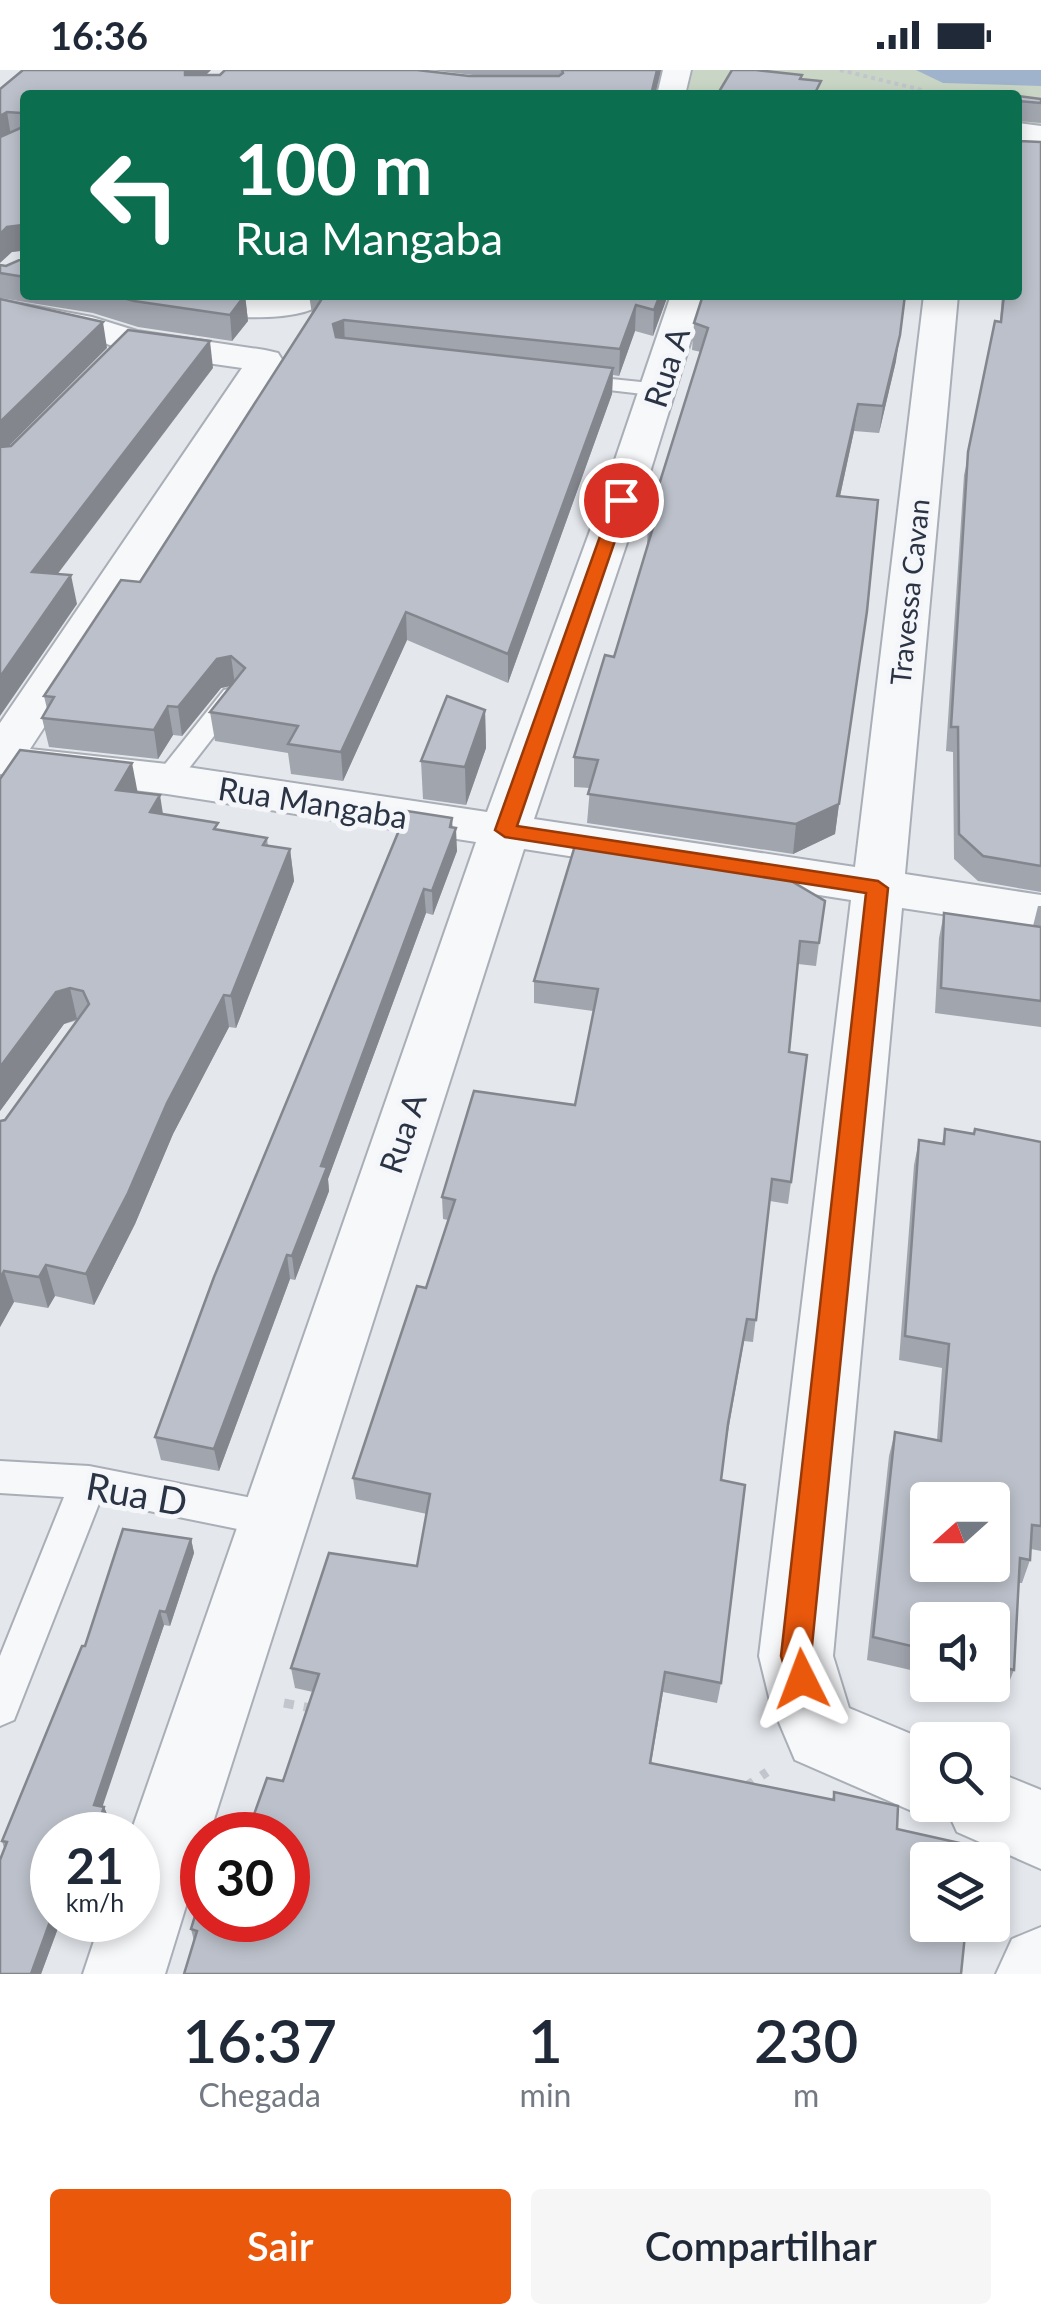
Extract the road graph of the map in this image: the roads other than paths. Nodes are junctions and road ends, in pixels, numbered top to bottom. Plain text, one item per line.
1 (164, 300) edge
2 (299, 300) edge
3 (687, 300) edge
4 (940, 300) edge
5 (0, 310) edge
6 (550, 378) edge
7 (660, 390) junction
8 (233, 694) edge
9 (0, 759) edge
10 (167, 780) junction
11 (505, 830) junction
12 (878, 888) junction
13 (1041, 912) edge
14 (0, 1477) edge
15 (89, 1482) junction
16 (272, 1519) junction
17 (0, 1706) edge
18 (910, 1772) edge
19 (1010, 1816) edge
20 (1041, 1830) edge
21 (124, 1974) edge

1 - 2 street
3 - 7 street, Rua A
4 - 12 street, Travessa Cavan
5 - 9 street
6 - 7 lane
7 - 11 street, Rua A
8 - 10 lane
9 - 10 street, Rua Mangaba
10 - 11 street, Rua Mangaba
11 - 12 street, Rua Mangaba
11 - 16 street, Rua A
12 - 13 street, Rua Mangaba
12 - 18 street, Travessa Cavan
14 - 15 lane, Rua D
15 - 16 lane, Rua D
15 - 17 lane
16 - 21 street, Rua A
19 - 20 street

